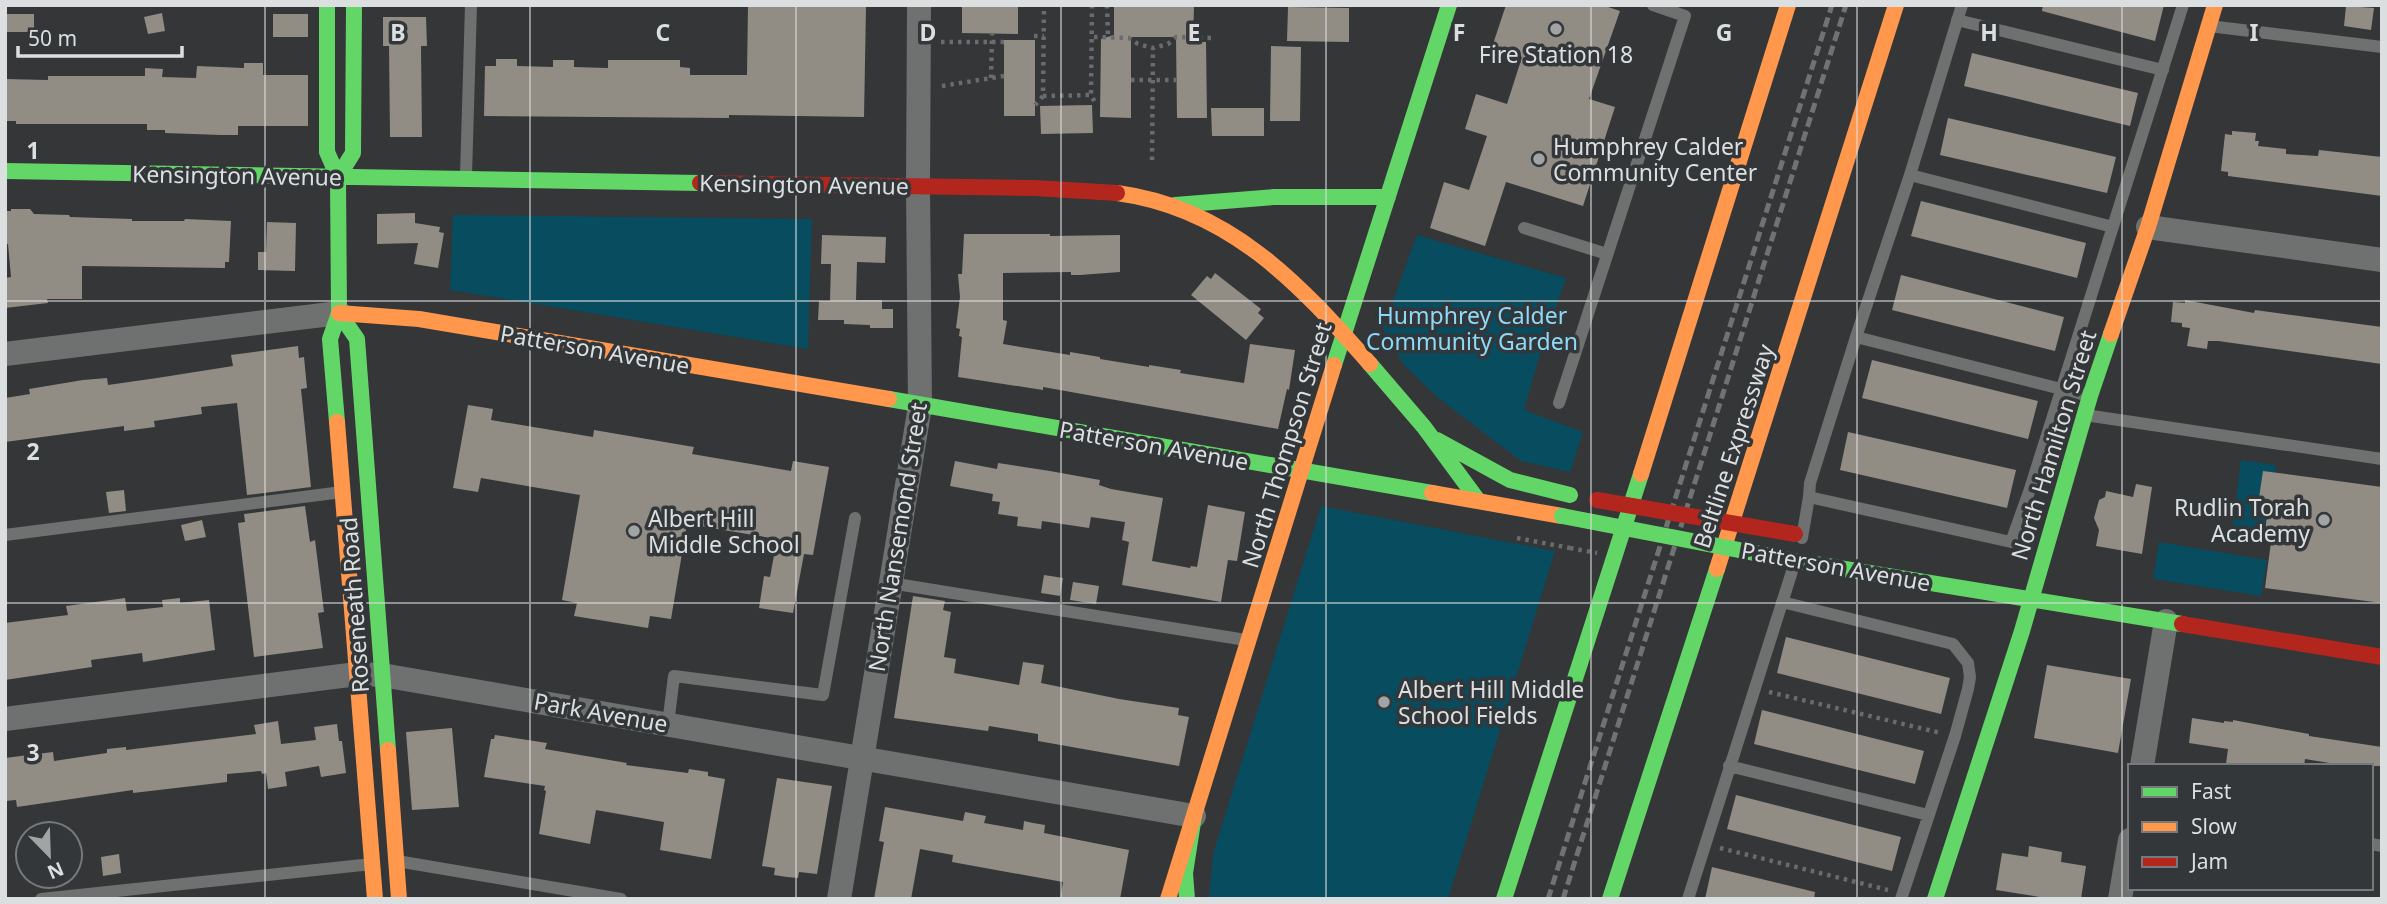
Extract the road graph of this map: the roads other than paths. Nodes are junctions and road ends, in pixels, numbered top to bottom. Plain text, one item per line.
1 (327, 5) edge
2 (354, 5) edge
3 (471, 5) edge
4 (919, 5) edge
5 (1449, 5) edge
6 (1653, 5) edge
7 (1788, 5) edge
8 (1896, 5) edge
9 (1962, 5) edge
10 (2183, 5) edge
11 (2215, 5) edge
12 (1957, 20) junction
13 (2209, 26) junction
14 (2382, 47) edge
15 (2163, 71) junction
16 (5, 171) edge
17 (1910, 175) junction
18 (338, 177) junction
19 (466, 179) junction
20 (918, 186) junction
21 (1388, 197) junction
22 (1172, 206) junction
23 (2113, 227) junction
24 (2148, 227) junction
25 (1524, 228) dead end
26 (1607, 254) junction
27 (2382, 260) edge
28 (339, 313) junction
29 (1343, 334) junction
30 (1856, 337) junction
31 (5, 355) edge
32 (2061, 387) junction
33 (2090, 396) junction
34 (1559, 403) dead end
35 (920, 406) junction
36 (2084, 415) junction
37 (1432, 437) junction
38 (2382, 459) edge
39 (1303, 470) junction
40 (342, 492) junction
41 (1809, 497) junction
42 (1476, 499) junction
43 (855, 518) dead end
44 (5, 535) edge
45 (1798, 536) junction
46 (1796, 561) junction
47 (1843, 568) junction
48 (890, 583) junction
49 (2030, 599) junction
50 (1782, 602) junction
51 (2166, 621) junction
52 (1249, 641) junction
53 (2382, 657) edge
54 (357, 674) junction
55 (382, 676) junction
56 (5, 719) edge
57 (668, 724) junction
58 (862, 757) junction
59 (2142, 764) edge
60 (1729, 766) junction
61 (1928, 815) junction
62 (1194, 816) junction
63 (2128, 852) edge
64 (396, 861) junction
65 (373, 863) junction
66 (41, 899) edge
67 (375, 899) edge
68 (399, 899) edge
69 (621, 899) edge
70 (839, 899) edge
71 (1168, 899) edge
72 (1187, 899) edge
73 (1504, 899) edge
74 (1610, 899) edge
75 (1688, 899) edge
76 (1901, 899) edge
77 (1935, 899) edge
78 (2120, 899) edge

1 - 18 main road, Roseneath Road
2 - 18 main road, Roseneath Road
3 - 19 lane
4 - 20 street, North Nansemond Street
5 - 21 main road, North Thompson Street
6 - 26 lane
7 - 73 main road
8 - 74 main road, Beltline Expressway
9 - 12 lane
10 - 15 lane
11 - 13 main road, North Hamilton Street
12 - 15 lane
12 - 17 lane
13 - 14 lane
13 - 24 main road, North Hamilton Street
15 - 23 lane
16 - 18 main road, Kensington Avenue
17 - 23 lane
17 - 30 lane
18 - 19 main road, Kensington Avenue
18 - 28 main road, Roseneath Road
19 - 20 main road, Kensington Avenue
20 - 22 main road, Kensington Avenue
20 - 35 street, North Nansemond Street
21 - 22 main road
21 - 29 main road, North Thompson Street
22 - 29 main road, Kensington Avenue
23 - 32 lane
24 - 27 street
24 - 33 main road, North Hamilton Street
25 - 26 lane
26 - 34 lane
28 - 31 street, Patterson Avenue
28 - 35 main road, Patterson Avenue
28 - 40 main road, Roseneath Road
28 - 55 main road, Roseneath Road
29 - 37 main road, Kensington Avenue
29 - 39 main road, North Thompson Street
30 - 32 lane
30 - 41 lane
32 - 33 lane
32 - 41 lane
33 - 36 main road, North Hamilton Street
35 - 39 main road, Patterson Avenue
35 - 48 street, North Nansemond Street
36 - 38 lane
36 - 49 main road, North Hamilton Street
37 - 42 main road, Kensington Avenue
37 - 45 main road, bridge
39 - 42 main road, Patterson Avenue
39 - 52 main road, North Thompson Street
40 - 44 lane
40 - 54 main road, Roseneath Road
41 - 45 lane
42 - 46 main road, Patterson Avenue, bridge
43 - 57 lane
45 - 46 lane
45 - 47 main road
46 - 47 main road, Patterson Avenue
46 - 50 lane
47 - 49 main road, Patterson Avenue
48 - 52 lane
48 - 58 street, North Nansemond Street
49 - 51 main road, Patterson Avenue
49 - 77 main road, North Hamilton Street
50 - 60 lane
50 - 61 lane
51 - 53 main road, Patterson Avenue
51 - 59 street
52 - 62 main road, North Thompson Street
54 - 55 street, Park Avenue
54 - 56 street, Park Avenue
54 - 65 main road, Roseneath Road
55 - 57 street, Park Avenue
55 - 64 main road, Roseneath Road
57 - 58 street, Park Avenue
58 - 62 street, Park Avenue
58 - 70 street, North Nansemond Street
60 - 61 lane
60 - 75 lane
61 - 76 lane
62 - 71 main road, North Thompson Street
62 - 72 main road
63 - 78 street
64 - 68 main road, Roseneath Road
64 - 69 lane
65 - 66 lane
65 - 67 main road, Roseneath Road

